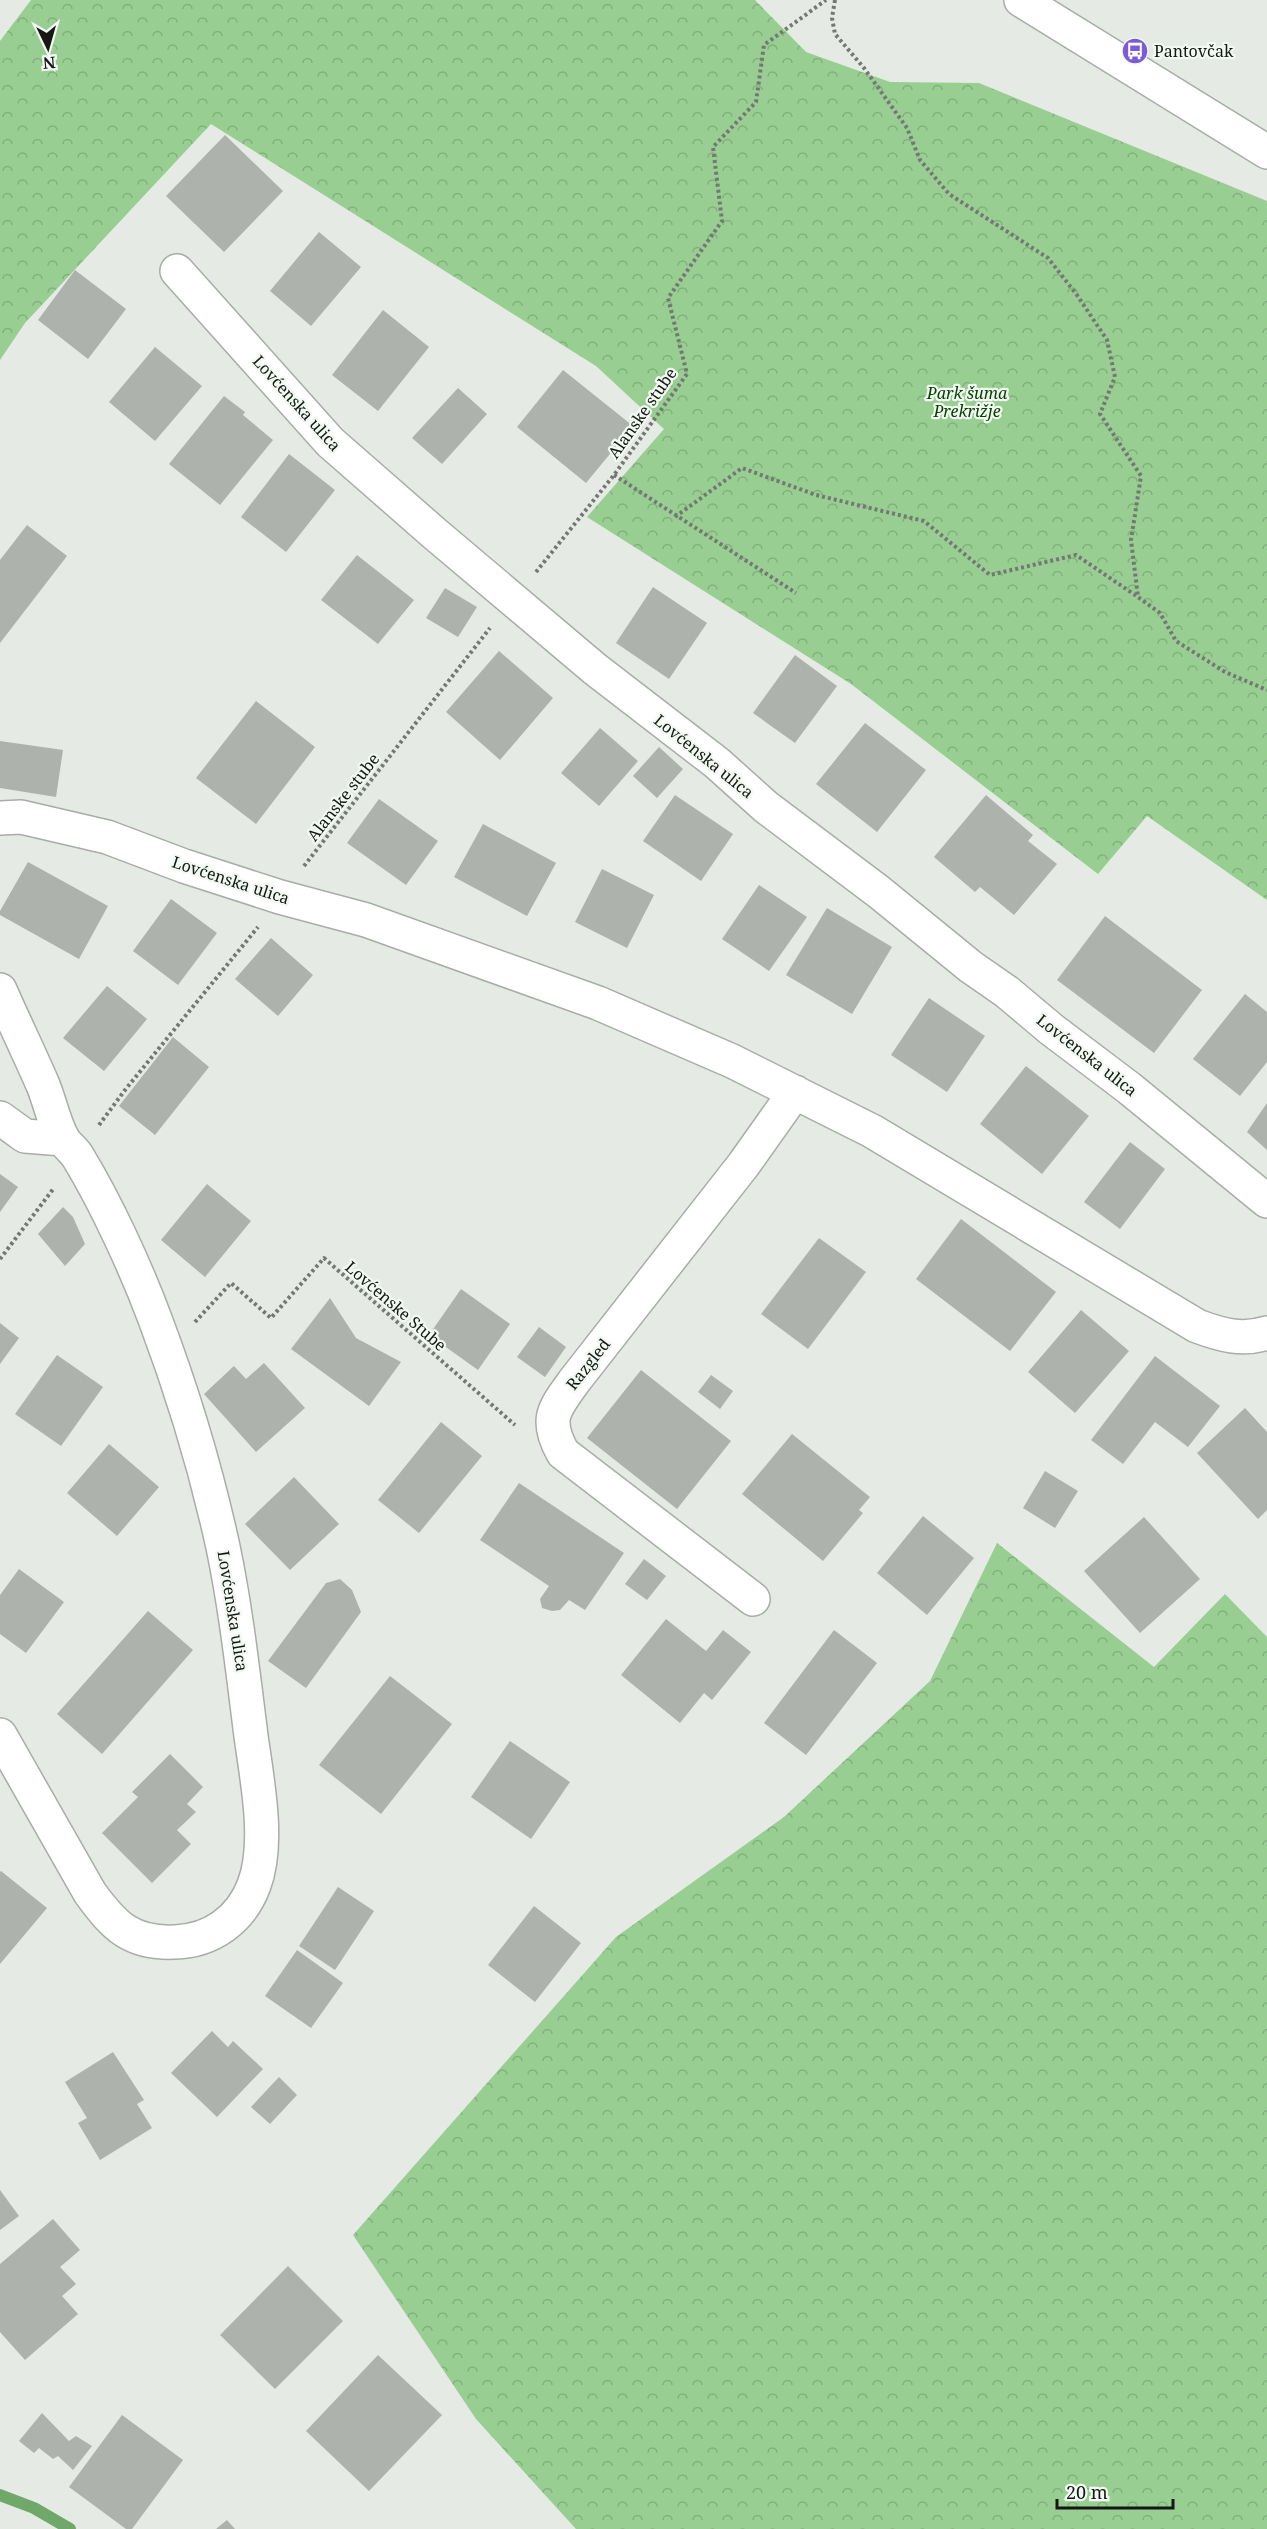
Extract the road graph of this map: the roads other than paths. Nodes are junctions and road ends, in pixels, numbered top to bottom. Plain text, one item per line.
1 (1025, 1) edge
2 (1267, 152) edge
3 (177, 271) dead end
4 (0, 818) edge
5 (0, 990) edge
6 (795, 1092) junction
7 (0, 1118) edge
8 (63, 1140) junction
9 (1267, 1202) edge
10 (1262, 1342) edge
11 (753, 1599) dead end
12 (0, 1735) edge

1 - 2 street
3 - 9 street, Lovćenska ulica
4 - 6 street, Lovćenska ulica
5 - 8 street, Lovćenska ulica
6 - 10 street, Lovćenska ulica
6 - 11 street, Razgled
7 - 8 street
8 - 12 street, Lovćenska ulica

